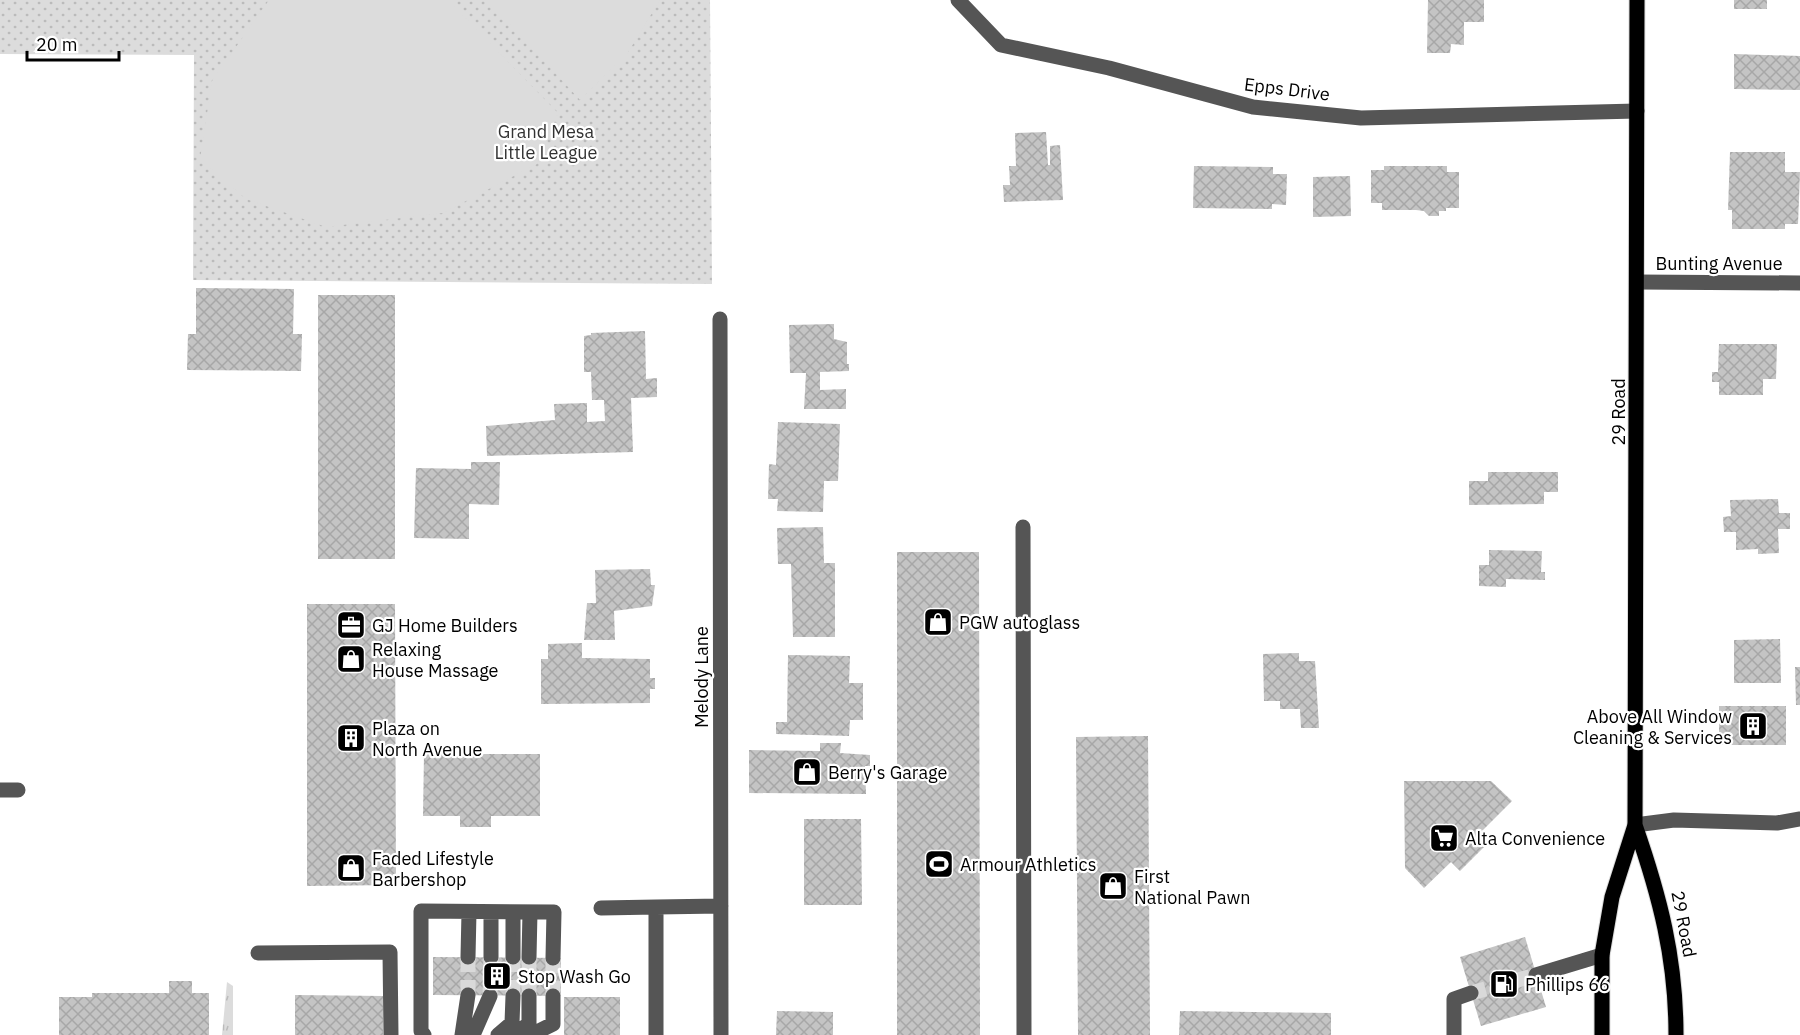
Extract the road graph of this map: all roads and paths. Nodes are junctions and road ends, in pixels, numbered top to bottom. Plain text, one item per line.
1 (958, 0) edge
2 (1637, 0) edge
3 (1637, 111) junction
4 (1638, 282) junction
5 (1800, 283) edge
6 (720, 319) dead end
7 (1023, 527) dead end
8 (0, 790) edge
9 (18, 790) dead end
10 (1800, 819) edge
11 (1635, 825) junction
12 (721, 906) junction
13 (656, 907) junction
14 (601, 908) dead end
15 (469, 912) junction
16 (490, 912) junction
17 (513, 912) junction
18 (530, 912) junction
19 (258, 953) dead end
20 (1602, 955) junction
21 (468, 957) tunnel mouth
22 (490, 957) tunnel mouth
23 (513, 957) tunnel mouth
24 (530, 957) tunnel mouth
25 (553, 958) tunnel mouth
26 (1536, 975) tunnel mouth
27 (1471, 993) tunnel mouth
28 (468, 995) tunnel mouth
29 (490, 996) tunnel mouth
30 (513, 996) tunnel mouth
31 (529, 996) tunnel mouth
32 (553, 996) tunnel mouth
33 (391, 1035) edge
34 (424, 1035) edge
35 (462, 1035) edge
36 (473, 1035) edge
37 (498, 1035) edge
38 (512, 1035) edge
39 (531, 1035) edge
40 (656, 1035) edge
41 (721, 1035) edge
42 (1024, 1035) edge
43 (1454, 1035) edge
44 (1602, 1035) edge
45 (1676, 1035) edge

1 - 3 street, Epps Drive
2 - 3 main road, 29 Road
3 - 4 main road, 29 Road
4 - 5 street, Bunting Avenue
4 - 11 main road, 29 Road
6 - 12 street, Melody Lane
7 - 42 street
8 - 9 street
10 - 11 street
11 - 20 main road, 29 Road
11 - 45 main road, 29 Road
12 - 13 street
12 - 41 street, Melody Lane
13 - 14 street
13 - 40 street
15 - 16 street
15 - 21 street
15 - 34 street
16 - 17 street
16 - 22 street
17 - 18 street
17 - 23 street
18 - 24 street
18 - 25 street
19 - 33 street
20 - 26 street
20 - 44 main road, 29 Road
27 - 43 street
28 - 35 street
29 - 36 street
30 - 37 street
31 - 38 street
32 - 39 street

